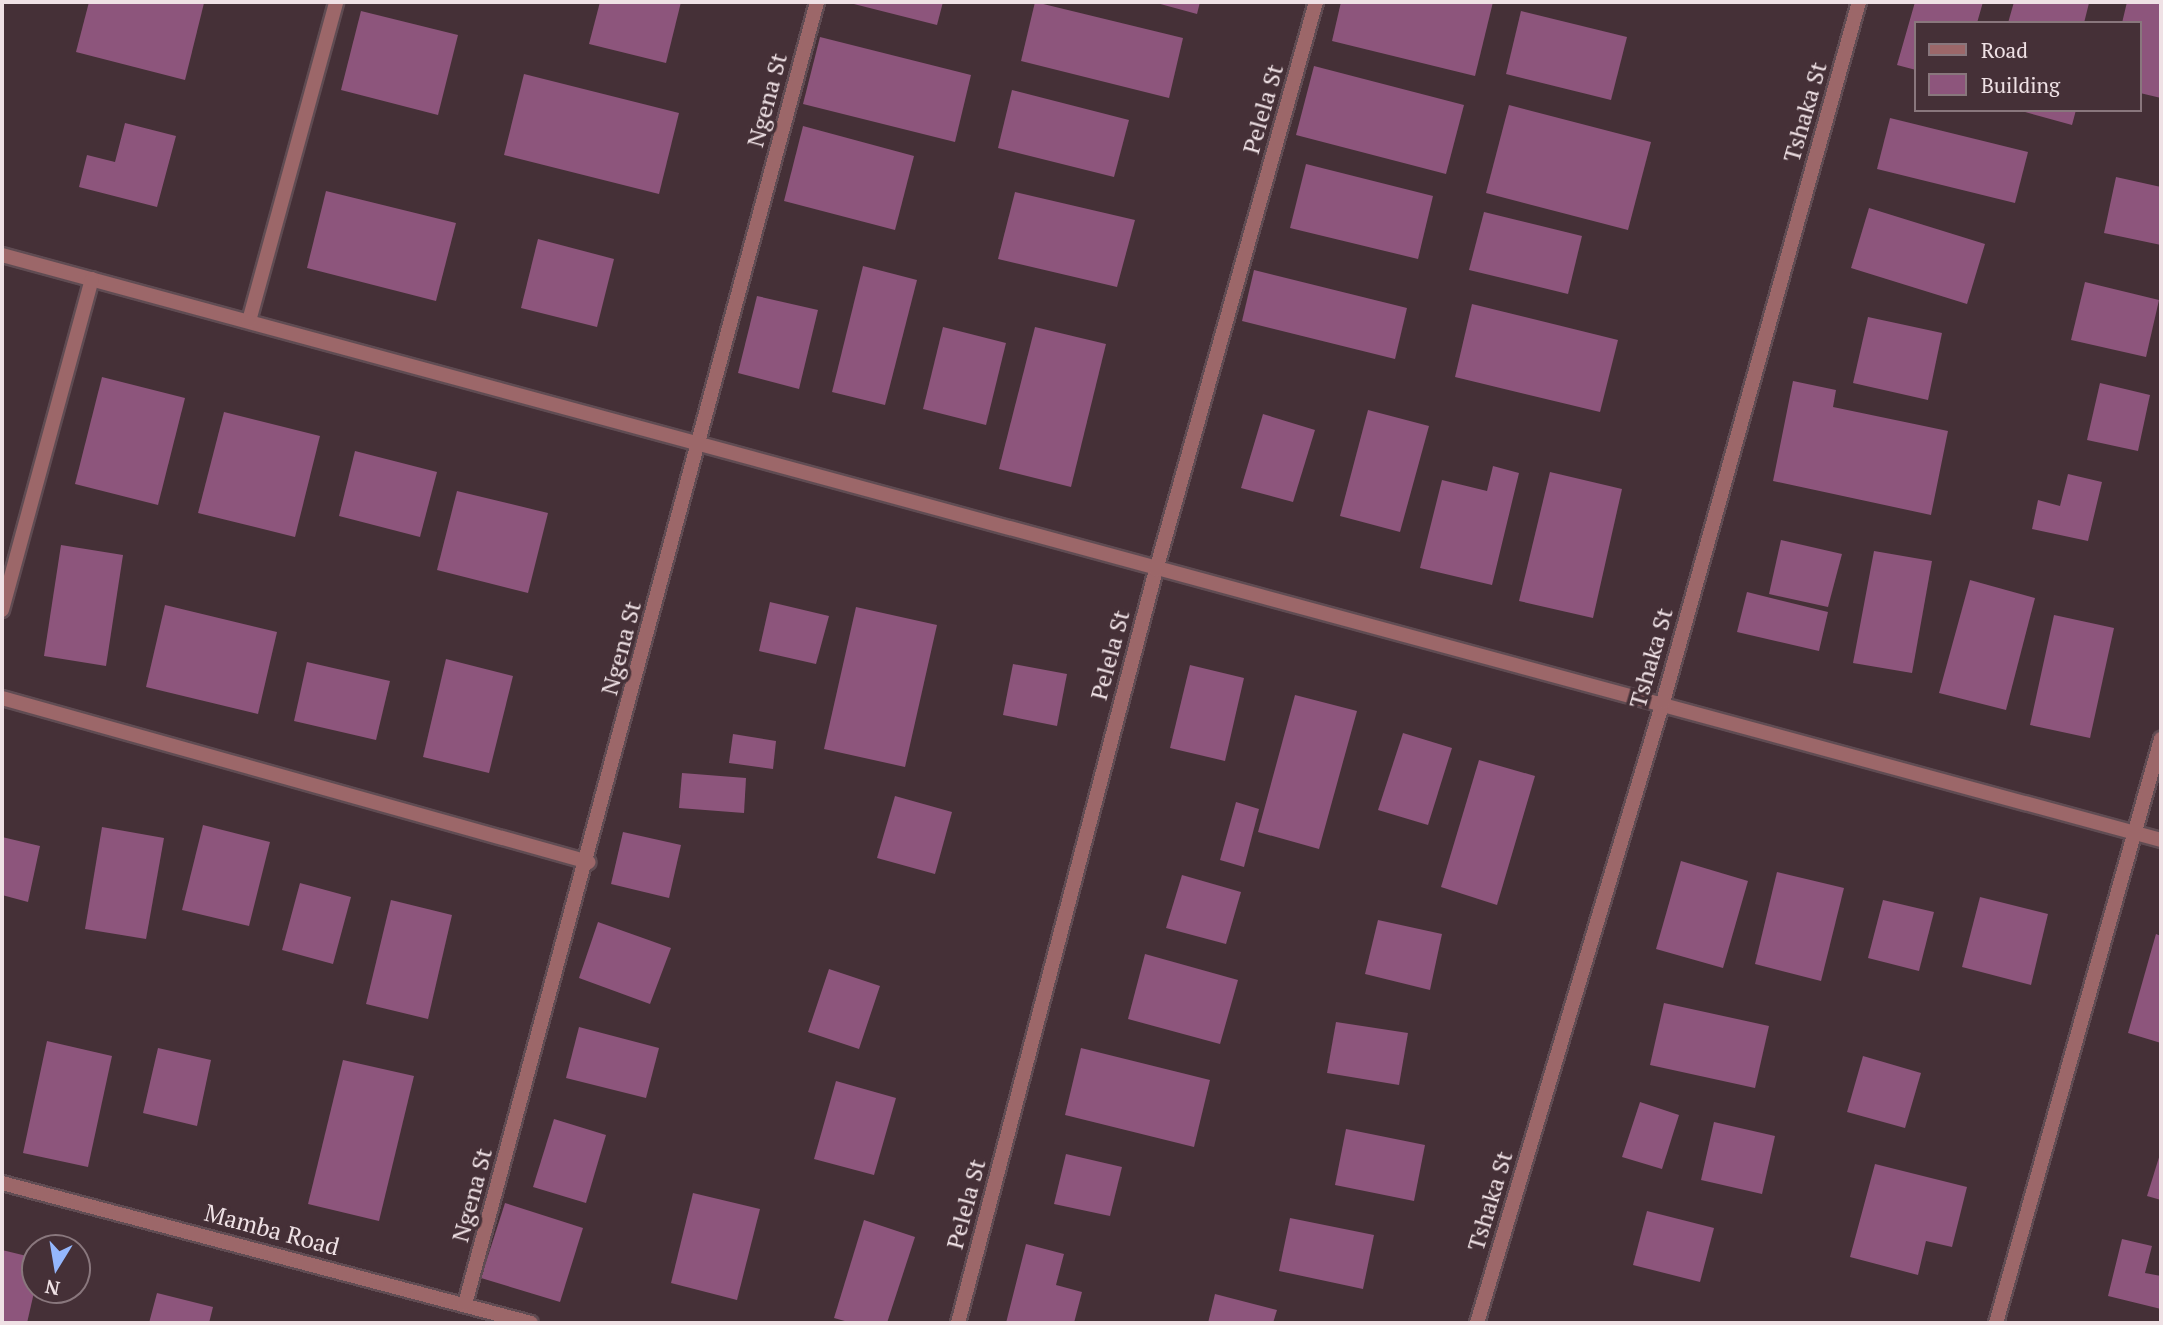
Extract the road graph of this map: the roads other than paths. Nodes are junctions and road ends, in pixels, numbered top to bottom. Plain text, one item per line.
1 (336, 2) edge
2 (817, 2) edge
3 (1317, 2) edge
4 (1859, 2) edge
5 (2, 255) edge
6 (92, 279) junction
7 (250, 321) junction
8 (698, 443) junction
9 (1156, 570) junction
10 (2, 610) edge
11 (2, 698) edge
12 (1663, 702) junction
13 (2161, 739) edge
14 (2136, 832) junction
15 (2161, 840) edge
16 (588, 862) junction
17 (2, 1183) edge
18 (466, 1304) junction
19 (531, 1323) edge
20 (958, 1323) edge
21 (1477, 1323) edge
22 (1996, 1323) edge

1 - 7 street
2 - 8 street, Ngena St
3 - 9 street, Pelela St
4 - 12 street, Tshaka St
5 - 6 street
6 - 7 street
6 - 10 street
7 - 8 street
8 - 9 street
8 - 16 street, Ngena St
9 - 12 street
9 - 20 street, Pelela St
11 - 16 street
12 - 14 street
12 - 21 street, Tshaka St
13 - 14 street
14 - 15 street
14 - 22 street
16 - 18 street, Ngena St
17 - 18 street, Mamba Road
18 - 19 street, Mamba Road

